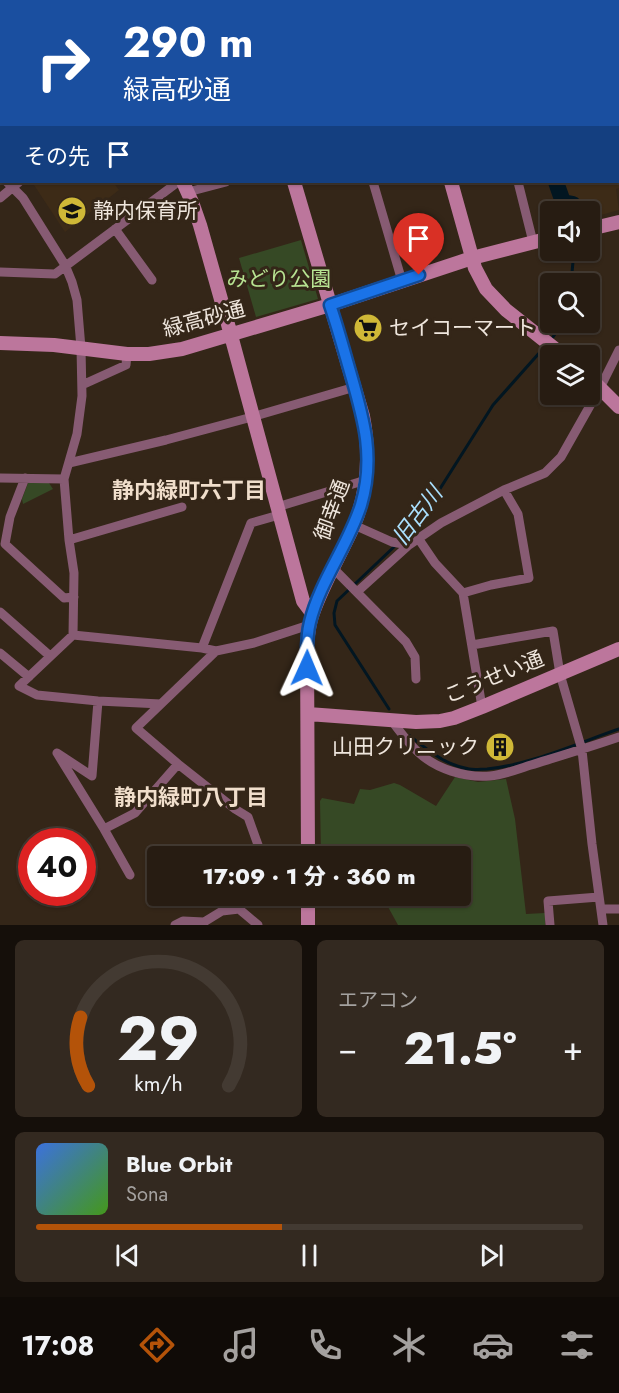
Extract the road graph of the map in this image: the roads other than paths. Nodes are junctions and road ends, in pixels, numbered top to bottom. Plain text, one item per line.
1 (13, 183) edge
2 (212, 183) edge
3 (294, 183) edge
4 (374, 183) edge
5 (452, 183) edge
6 (518, 183) edge
7 (183, 185) edge
8 (0, 198) edge
9 (619, 222) edge
10 (600, 227) edge
11 (115, 229) junction
12 (540, 240) edge
13 (533, 242) junction
14 (472, 258) junction
15 (65, 265) junction
16 (0, 272) edge
17 (152, 280) dead end
18 (402, 281) junction
19 (330, 305) junction
20 (231, 335) junction
21 (0, 344) edge
22 (550, 345) edge
23 (81, 348) junction
24 (619, 350) edge
25 (127, 354) junction
26 (600, 376) edge
27 (82, 385) junction
28 (355, 387) junction
29 (600, 388) edge
30 (585, 405) edge
31 (619, 407) edge
32 (252, 417) junction
33 (69, 463) junction
34 (0, 478) edge
35 (25, 478) junction
36 (64, 479) junction
37 (366, 480) junction
38 (504, 490) junction
39 (182, 507) dead end
40 (278, 511) junction
41 (354, 525) junction
42 (418, 538) junction
43 (69, 540) junction
44 (404, 544) junction
45 (332, 567) junction
46 (354, 589) junction
47 (463, 593) junction
48 (74, 597) junction
49 (0, 612) edge
50 (311, 619) junction
51 (73, 635) junction
52 (472, 645) junction
53 (202, 648) junction
54 (619, 649) edge
55 (216, 651) junction
56 (0, 653) edge
57 (50, 656) junction
58 (561, 674) junction
59 (29, 677) junction
60 (416, 680) dead end
61 (98, 701) junction
62 (161, 704) junction
63 (482, 707) junction
64 (308, 714) junction
65 (391, 720) junction
66 (619, 737) edge
67 (581, 745) junction
68 (178, 764) junction
69 (104, 829) junction
70 (258, 846) edge
71 (308, 846) edge
72 (130, 874) dead end
73 (599, 897) junction
74 (242, 906) edge
75 (308, 906) edge
76 (239, 909) junction
77 (601, 909) junction
78 (619, 909) edge
79 (175, 925) edge
80 (258, 925) edge
81 (308, 925) edge
82 (550, 925) edge
83 (603, 925) edge

1 - 8 street
1 - 15 street
2 - 7 street
3 - 19 street, 御幸通
4 - 18 street
5 - 14 street
6 - 13 street
7 - 11 street
7 - 20 street
9 - 10 street
11 - 15 street
11 - 17 street
12 - 13 street, 緑高砂通
13 - 14 street, 緑高砂通
14 - 18 street, 緑高砂通
14 - 22 street
15 - 16 street
15 - 23 street
18 - 19 street, 緑高砂通
19 - 20 street, 緑高砂通
19 - 28 street, 御幸通
20 - 25 street, 緑高砂通
20 - 32 street
21 - 23 street, 緑高砂通
23 - 25 street, 緑高砂通
23 - 27 street
24 - 26 street
25 - 27 street
27 - 33 street
28 - 32 street
28 - 37 street, 御幸通
29 - 31 street
30 - 38 street
32 - 33 street
32 - 40 street
33 - 36 street
34 - 35 street
35 - 36 street
35 - 48 street
36 - 43 street
37 - 40 street
37 - 41 street, 御幸通
38 - 42 street
38 - 47 street
39 - 43 street
40 - 50 street
40 - 53 street
41 - 44 street
41 - 45 street, 御幸通
42 - 44 street
42 - 47 street
43 - 48 street
44 - 46 street
45 - 46 street
45 - 50 street, 御幸通
46 - 60 street
47 - 52 street
48 - 51 street
49 - 57 street
50 - 55 street
50 - 64 street, 御幸通
51 - 53 street
51 - 57 street
52 - 58 street
52 - 63 street
53 - 55 street
54 - 58 street, こうせい通
55 - 62 street
56 - 59 street
57 - 59 street
58 - 63 street, こうせい通
58 - 67 street
59 - 61 street
61 - 62 street
61 - 69 street
62 - 68 street
63 - 65 street, こうせい通
64 - 65 street, こうせい通
64 - 71 street, 御幸通
65 - 67 street
66 - 67 street
67 - 73 street
68 - 69 street
68 - 70 street
69 - 72 street
73 - 77 street
73 - 82 street
74 - 76 street
75 - 81 street
76 - 79 street
76 - 80 street
77 - 78 street
77 - 83 street

